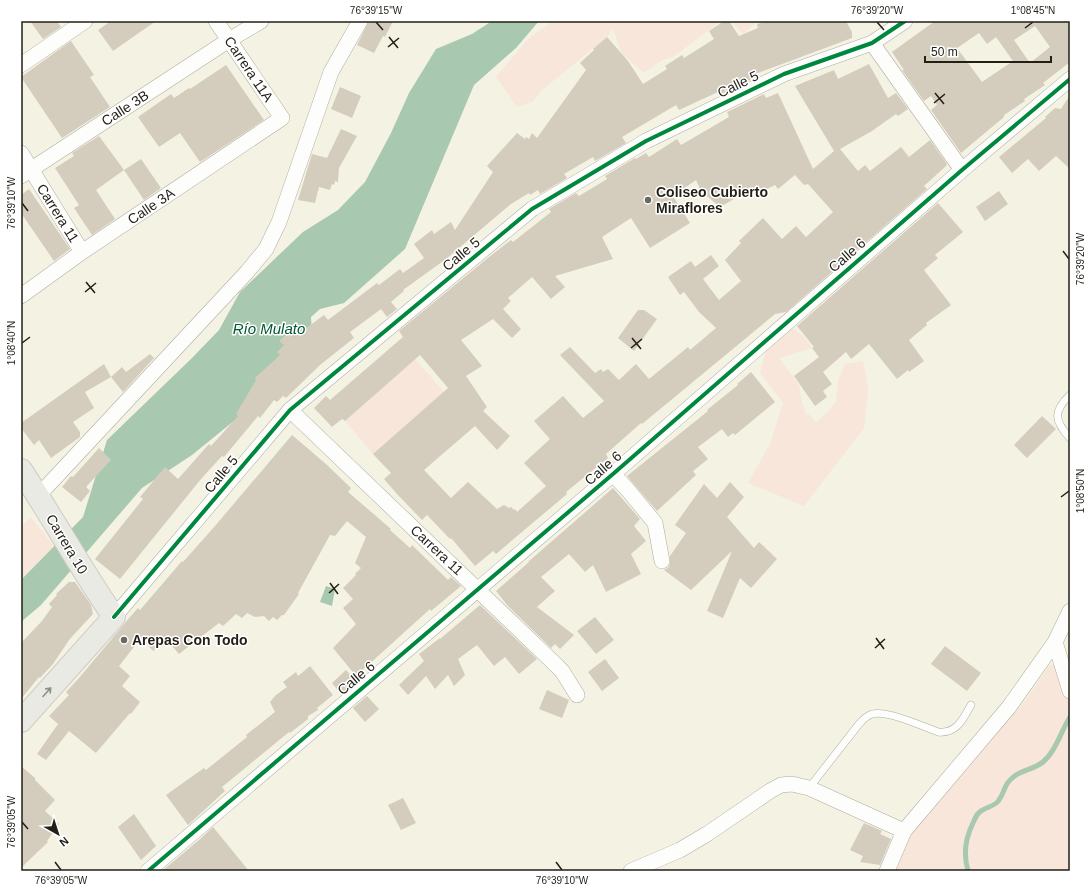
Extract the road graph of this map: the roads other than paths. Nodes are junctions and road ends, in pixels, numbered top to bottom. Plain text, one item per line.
1 (85, 21) edge
2 (216, 21) edge
3 (261, 21) edge
4 (360, 21) edge
5 (905, 21) edge
6 (229, 40) junction
7 (872, 43) junction
8 (21, 65) edge
9 (1070, 80) edge
10 (282, 118) joint
11 (21, 153) edge
12 (962, 170) junction
13 (26, 173) edge
14 (82, 252) junction
15 (21, 296) edge
16 (1070, 395) edge
17 (290, 410) junction
18 (1070, 438) edge
19 (21, 470) edge
20 (613, 474) junction
21 (38, 496) junction
22 (662, 561) dead end
23 (478, 589) junction
24 (1070, 611) edge
25 (114, 617) junction
26 (1055, 642) junction
27 (1070, 690) edge
28 (577, 695) dead end
29 (971, 705) dead end
30 (21, 721) edge
31 (809, 788) junction
32 (904, 831) junction
33 (148, 871) edge
34 (632, 871) edge
35 (887, 871) edge

1 - 8 street
2 - 6 street, Carrera 11A
3 - 6 street, Calle 3B
4 - 21 street
5 - 7 street, Calle 5
6 - 10 street, Carrera 11A
6 - 13 street, Calle 3B
7 - 12 street
7 - 17 street, Calle 5
9 - 12 street, Calle 6
10 - 14 street, Calle 3A
11 - 13 street, Carrera 11
12 - 20 street, Calle 6
13 - 14 street, Carrera 11
14 - 15 street, Calle 3A
16 - 18 lane
17 - 23 street, Carrera 11
17 - 25 street, Calle 5
19 - 21 main road, Carrera 10
20 - 22 street
20 - 23 street, Calle 6
21 - 25 main road, Carrera 10
23 - 28 street, Carrera 11
23 - 33 street, Calle 6
24 - 26 street
30 -> 25 main road, Calle 5
26 - 27 street
26 - 32 street
29 - 31 lane
31 - 32 street
31 - 34 street
32 - 35 street

